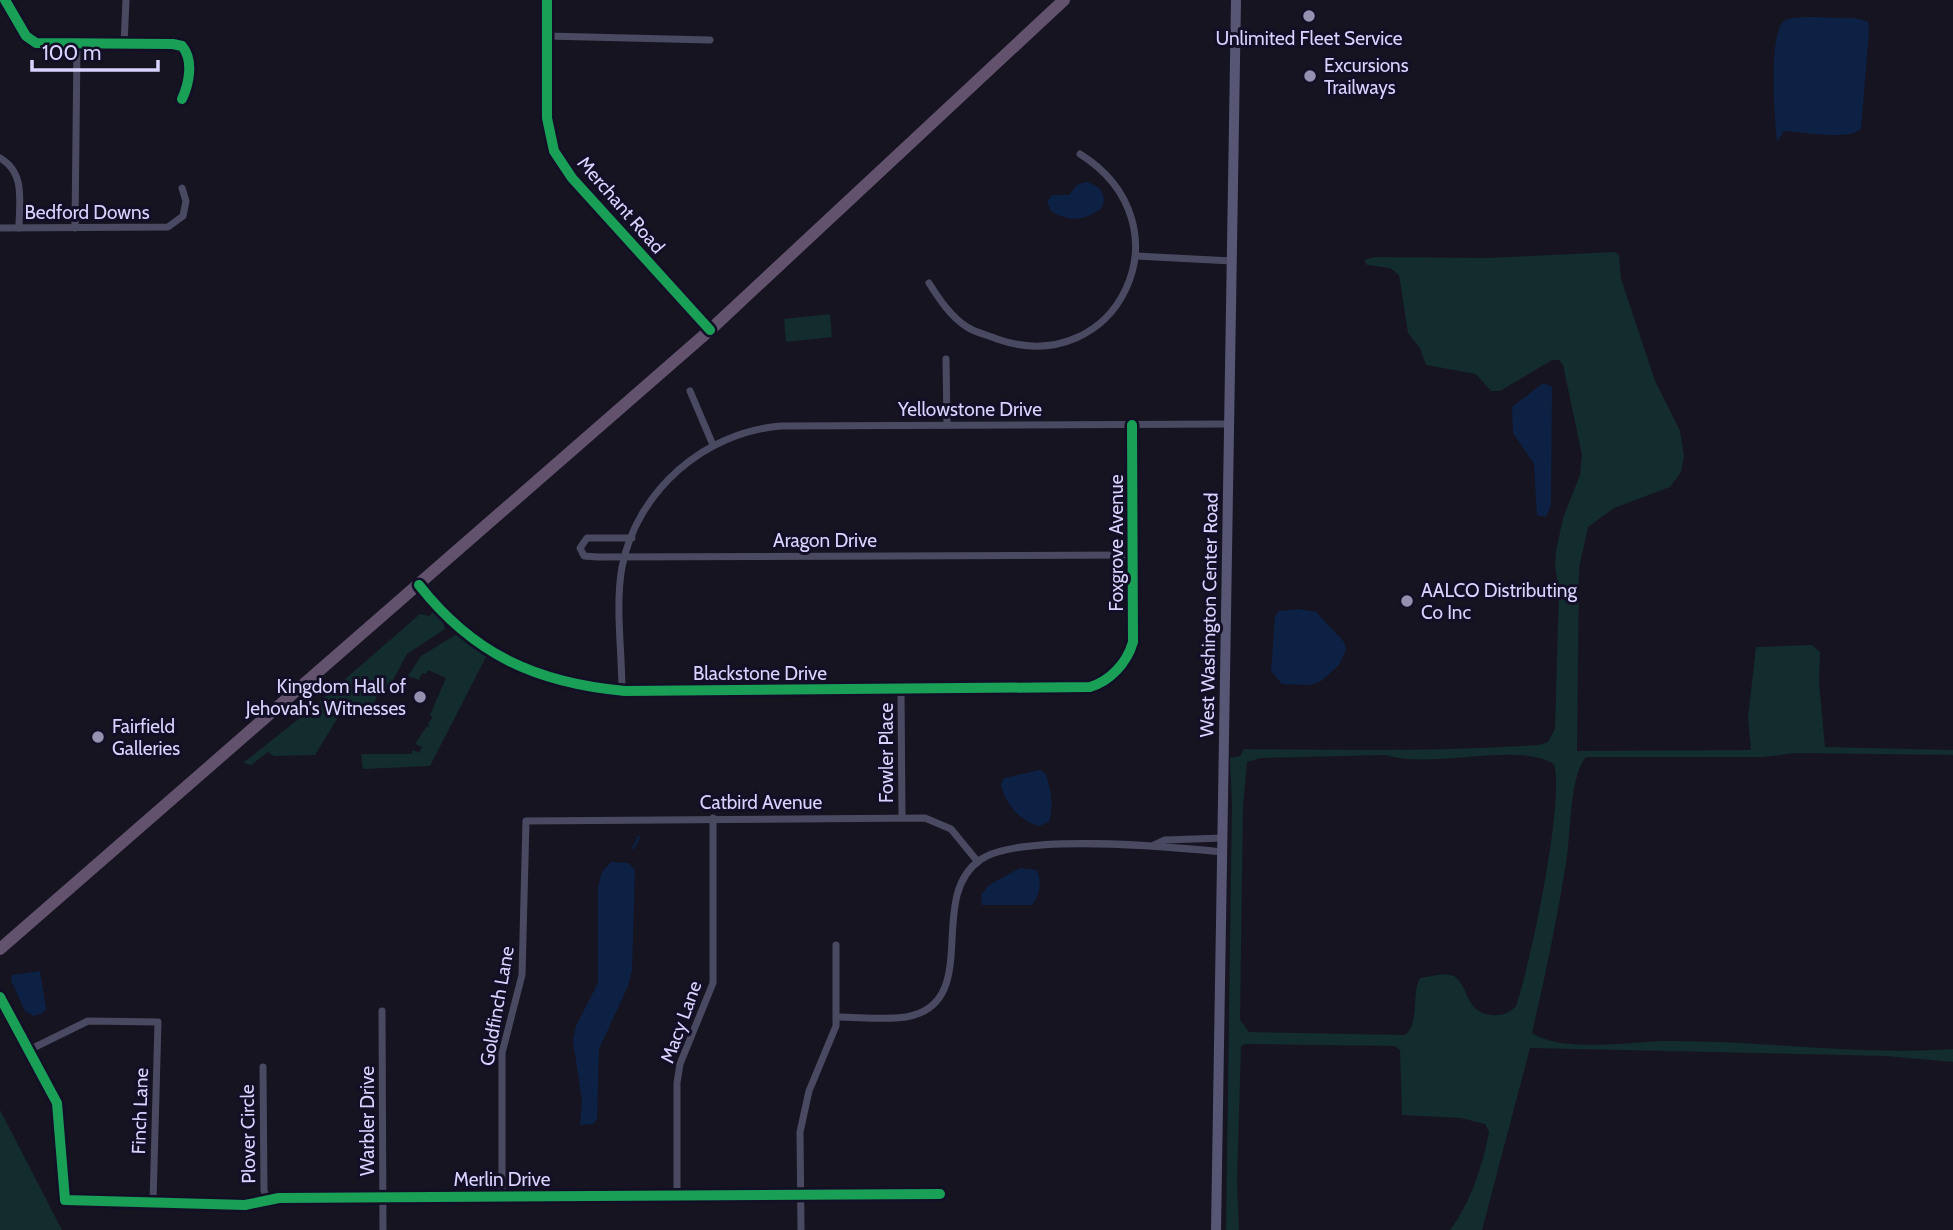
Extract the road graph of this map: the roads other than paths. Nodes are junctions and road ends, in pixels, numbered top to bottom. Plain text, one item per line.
1 (5, 0) edge
2 (126, 0) edge
3 (547, 0) edge
4 (1064, 0) edge
5 (1236, 0) edge
6 (546, 36) junction
7 (710, 40) dead end
8 (77, 44) junction
9 (124, 44) junction
10 (182, 99) dead end
11 (1080, 154) dead end
12 (0, 158) edge
13 (183, 188) dead end
14 (0, 228) edge
15 (19, 228) junction
16 (75, 228) junction
17 (1136, 256) junction
18 (1232, 261) junction
19 (929, 284) dead end
20 (710, 330) junction
21 (946, 359) dead end
22 (690, 391) dead end
23 (1229, 424) junction
24 (947, 425) junction
25 (1132, 425) junction
26 (713, 445) junction
27 (632, 538) junction
28 (1133, 555) junction
29 (625, 557) junction
30 (419, 584) junction
31 (1125, 660) joint
32 (901, 690) junction
33 (622, 691) junction
34 (902, 817) junction
35 (713, 818) junction
36 (526, 821) joint
37 (1223, 838) junction
38 (1154, 845) junction
39 (1223, 852) junction
40 (978, 862) junction
41 (836, 945) dead end
42 (0, 949) edge
43 (0, 997) edge
44 (382, 1011) dead end
45 (837, 1017) junction
46 (29, 1050) junction
47 (263, 1068) dead end
48 (940, 1194) dead end
49 (677, 1195) junction
50 (800, 1195) junction
51 (502, 1197) junction
52 (383, 1198) junction
53 (268, 1200) junction
54 (153, 1202) junction
55 (383, 1230) edge
56 (801, 1230) edge
57 (1216, 1230) edge

1 - 8 street
2 - 9 street
3 - 6 street, Merchant Road
4 - 20 highway
5 - 18 main road, West Washington Center Road
6 - 7 street
6 - 20 street, Merchant Road
8 - 9 street
8 - 16 street
9 - 10 street
11 - 17 street
12 - 15 street
13 - 16 street, Bedford Downs
14 - 15 street, Bedford Downs
15 - 16 street, Bedford Downs
17 - 18 street
17 - 19 street
18 - 23 main road, West Washington Center Road
20 - 30 highway
21 - 24 street
22 - 26 street
23 - 25 street, Yellowstone Drive
23 - 37 main road, West Washington Center Road
24 - 25 street, Yellowstone Drive
24 - 26 street, Yellowstone Drive
25 - 28 street, Foxgrove Avenue
26 - 27 street, Yellowstone Drive
27 - 29 street, Yellowstone Drive
27 - 29 street, Aragon Drive
28 - 29 street, Aragon Drive
28 - 31 street, Foxgrove Avenue
29 - 33 street, Yellowstone Drive
30 - 33 street, Blackstone Drive
30 - 42 highway
31 - 32 street, Blackstone Drive
32 - 33 street, Blackstone Drive
32 - 34 street, Fowler Place
34 - 35 street, Catbird Avenue
34 - 40 street, Catbird Avenue
35 - 36 street, Catbird Avenue
35 - 49 street, Macy Lane
36 - 51 street, Goldfinch Lane
37 - 38 street
37 - 39 main road, West Washington Center Road
38 - 39 street
38 - 40 street
39 - 57 main road, West Washington Center Road
40 - 45 street
41 - 45 street
43 - 46 street
44 - 52 street, Warbler Drive
45 - 50 street
46 - 54 street, Merlin Drive
46 - 54 street, Finch Lane
47 - 53 street, Plover Circle
48 - 50 street, Merlin Drive
49 - 50 street, Merlin Drive
49 - 51 street, Merlin Drive
50 - 56 street
51 - 52 street, Merlin Drive
52 - 53 street, Merlin Drive
52 - 55 street, Warbler Drive
53 - 54 street, Merlin Drive

